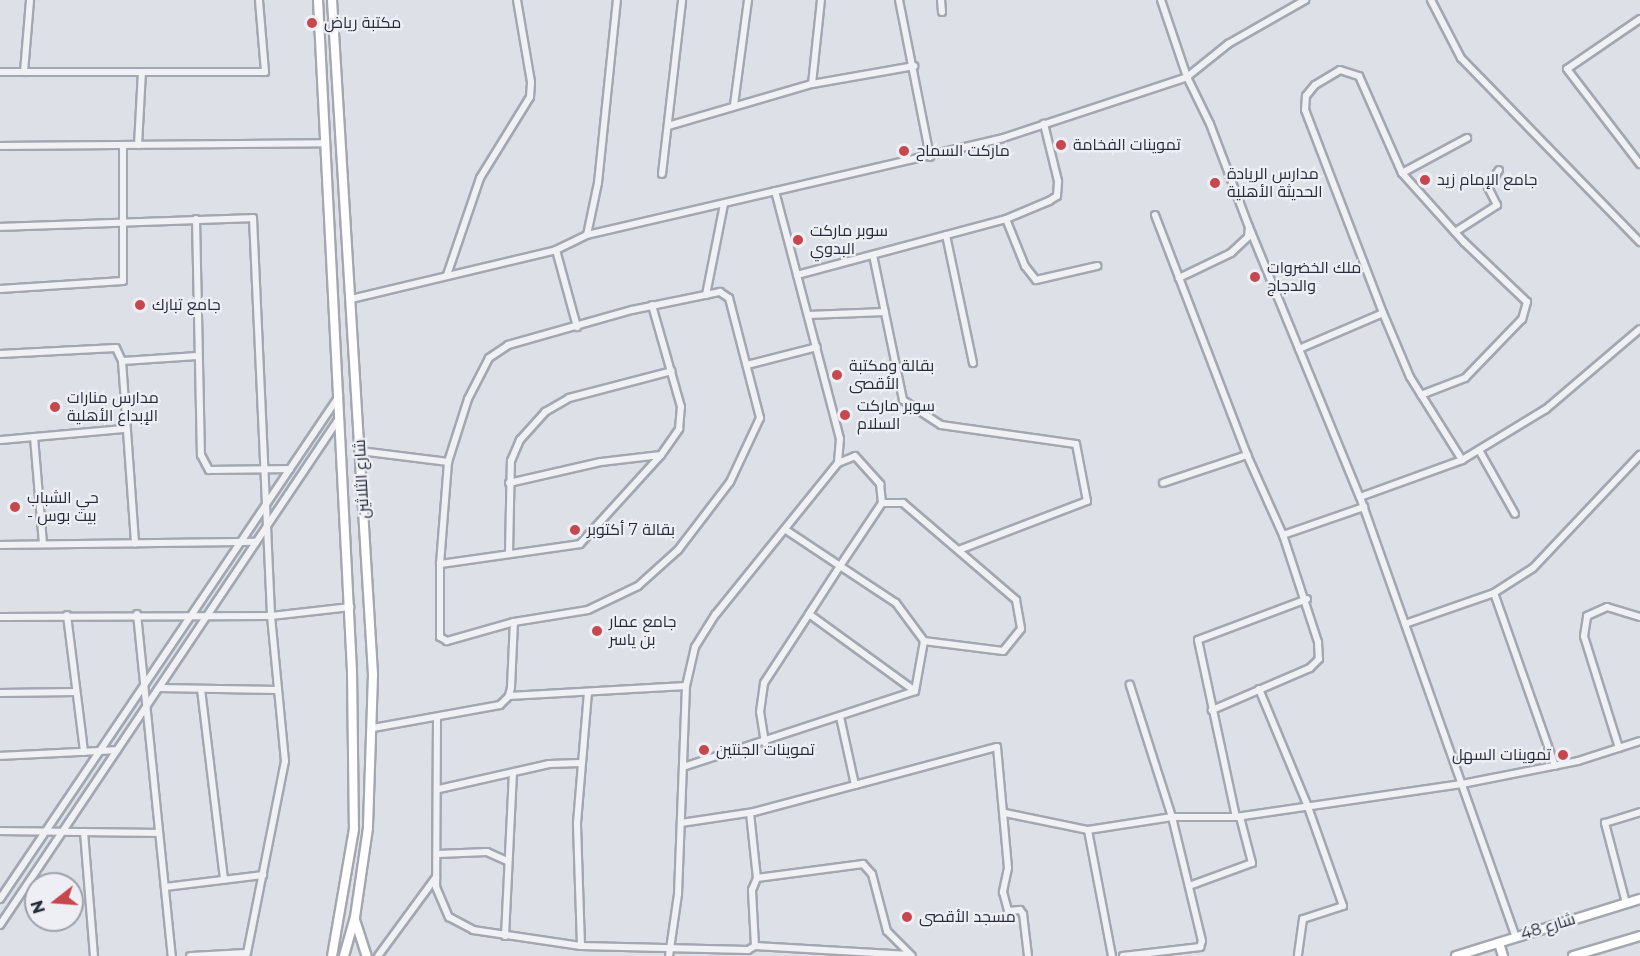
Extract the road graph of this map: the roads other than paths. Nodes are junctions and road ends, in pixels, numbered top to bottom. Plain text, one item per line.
1 (30, 0) edge
2 (259, 0) edge
3 (318, 0) edge
4 (332, 0) edge
5 (517, 0) edge
6 (617, 0) edge
7 (682, 0) edge
8 (748, 0) edge
9 (821, 0) edge
10 (899, 0) edge
11 (941, 0) edge
12 (1161, 0) edge
13 (1305, 0) edge
14 (1431, 0) edge
15 (942, 12) dead end
16 (1640, 19) edge
17 (914, 66) junction
18 (0, 72) edge
19 (24, 72) junction
20 (142, 72) junction
21 (1187, 77) junction
22 (812, 84) junction
23 (734, 105) junction
24 (1044, 124) junction
25 (668, 126) junction
26 (1467, 138) dead end
27 (325, 143) junction
28 (339, 143) junction
29 (123, 145) junction
30 (138, 145) junction
31 (0, 146) edge
32 (930, 157) junction
33 (1640, 164) edge
34 (1499, 170) dead end
35 (1402, 173) junction
36 (662, 174) dead end
37 (775, 192) junction
38 (724, 204) junction
39 (1155, 215) dead end
40 (196, 219) junction
41 (1006, 219) junction
42 (123, 220) junction
43 (0, 227) edge
44 (1249, 227) junction
45 (1455, 232) junction
46 (587, 235) junction
47 (946, 235) junction
48 (1640, 242) edge
49 (556, 250) junction
50 (873, 255) junction
51 (1097, 266) dead end
52 (447, 275) junction
53 (797, 275) junction
54 (1179, 278) junction
55 (0, 289) edge
56 (706, 295) junction
57 (335, 299) junction
58 (351, 299) junction
59 (652, 305) junction
60 (885, 312) junction
61 (1383, 312) junction
62 (808, 315) junction
63 (577, 327) junction
64 (1640, 329) edge
65 (817, 347) junction
66 (1299, 349) junction
67 (0, 354) edge
68 (198, 356) junction
69 (122, 361) junction
70 (972, 363) dead end
71 (747, 365) junction
72 (672, 371) junction
73 (340, 393) junction
74 (1421, 395) junction
75 (342, 415) junction
76 (124, 429) junction
77 (34, 437) junction
78 (0, 440) edge
79 (1479, 450) junction
80 (360, 451) junction
81 (661, 454) junction
82 (1247, 455) junction
83 (1640, 455) edge
84 (1462, 460) junction
85 (448, 462) junction
86 (838, 463) junction
87 (290, 469) junction
88 (265, 470) junction
89 (509, 483) junction
90 (1163, 483) dead end
91 (1360, 497) junction
92 (882, 503) junction
93 (266, 504) junction
94 (1364, 507) junction
95 (1515, 514) dead end
96 (267, 526) junction
97 (786, 530) junction
98 (1283, 535) junction
99 (256, 542) junction
100 (240, 543) junction
101 (43, 544) junction
102 (135, 544) junction
103 (0, 545) edge
104 (959, 550) junction
105 (509, 553) junction
106 (440, 564) junction
107 (840, 566) junction
108 (1494, 593) junction
109 (1307, 599) junction
110 (350, 607) junction
111 (137, 614) junction
112 (809, 614) junction
113 (67, 615) junction
114 (191, 615) junction
115 (208, 615) junction
116 (271, 616) junction
117 (0, 617) edge
118 (1640, 617) edge
119 (514, 622) junction
120 (1405, 624) junction
121 (924, 641) junction
122 (144, 685) junction
123 (1130, 685) dead end
124 (686, 686) junction
125 (159, 688) junction
126 (201, 689) junction
127 (1259, 689) junction
128 (278, 690) junction
129 (915, 691) junction
130 (76, 692) junction
131 (588, 692) junction
132 (0, 693) edge
133 (509, 696) junction
134 (146, 707) junction
135 (1212, 710) junction
136 (840, 717) junction
137 (437, 718) junction
138 (373, 728) junction
139 (1640, 741) edge
140 (765, 743) junction
141 (1619, 748) junction
142 (117, 750) junction
143 (100, 751) junction
144 (84, 752) junction
145 (0, 756) edge
146 (581, 763) junction
147 (1555, 766) junction
148 (683, 767) junction
149 (513, 775) junction
150 (1462, 784) junction
151 (855, 785) junction
152 (439, 789) junction
153 (1308, 807) junction
154 (1640, 812) edge
155 (750, 813) junction
156 (1005, 813) junction
157 (1172, 817) junction
158 (1238, 817) junction
159 (681, 823) junction
160 (47, 829) junction
161 (63, 830) junction
162 (0, 831) edge
163 (1088, 831) junction
164 (84, 832) junction
165 (159, 833) junction
166 (438, 854) junction
167 (507, 861) junction
168 (263, 875) junction
169 (437, 876) junction
170 (757, 878) junction
171 (224, 880) junction
172 (1189, 886) junction
173 (165, 887) junction
174 (0, 899) edge
175 (1640, 899) edge
176 (1626, 903) junction
177 (355, 917) junction
178 (0, 925) edge
179 (505, 936) junction
180 (1640, 936) edge
181 (1516, 938) junction
182 (1499, 943) junction
183 (581, 946) junction
184 (755, 946) junction
185 (669, 947) junction
186 (912, 955) edge
187 (94, 956) edge
188 (172, 956) edge
189 (190, 956) edge
190 (332, 956) edge
191 (344, 956) edge
192 (368, 956) edge
193 (378, 956) edge
194 (669, 956) edge
195 (1028, 956) edge
196 (1112, 956) edge
197 (1123, 956) edge
198 (1298, 956) edge
199 (1456, 956) edge
200 (1503, 956) edge
201 (1573, 956) edge

1 - 19 street
2 - 20 street
3 - 27 street, شارع الثلاثين
4 - 28 street, شارع الثلاثين
5 - 52 street
6 - 46 street
7 - 25 street
8 - 23 street
9 - 22 street
10 - 17 street
11 - 15 street
12 - 21 street
13 - 21 street
14 - 48 street
16 - 33 street
17 - 22 street
17 - 32 street
18 - 19 street
19 - 20 street
20 - 30 street
21 - 24 street
21 - 44 street
22 - 23 street
23 - 25 street
24 - 32 street
24 - 41 street
25 - 36 street
26 - 35 street
27 - 28 street
27 - 30 street
27 - 57 street, شارع الثلاثين
28 - 58 street, شارع الثلاثين
29 - 30 street
29 - 31 street
29 - 42 street
32 - 37 street
34 - 45 street
35 - 45 street
35 - 61 street
37 - 38 street
37 - 53 street
38 - 46 street
38 - 56 street
39 - 54 street
40 - 42 street
40 - 68 street
40 - 88 street
41 - 47 street
41 - 51 street
42 - 43 street
42 - 55 street
44 - 54 street
44 - 66 street
45 - 74 street
46 - 49 street
47 - 50 street
47 - 70 street
49 - 52 street
49 - 63 street
50 - 53 street
50 - 60 street
52 - 58 street
53 - 62 street
54 - 82 street
56 - 59 street
56 - 71 street
57 - 58 street
57 - 73 street, شارع الثلاثين
58 - 80 street, شارع الثلاثين
59 - 63 street
59 - 72 street
60 - 62 street
60 - 104 street
61 - 66 street
61 - 74 street
62 - 65 street
63 - 85 street
64 - 79 street
65 - 71 street
65 - 86 street
66 - 91 street
67 - 69 street
68 - 69 street
68 - 88 street
69 - 76 street
71 - 119 street
72 - 81 street
72 - 89 street
73 - 75 street, شارع الثلاثين
73 - 87 street
74 - 84 street
75 - 96 street
75 - 110 street, شارع الثلاثين
76 - 77 street
76 - 102 street
77 - 78 street
77 - 101 street
79 - 84 street
79 - 95 street
80 - 85 street
80 - 138 street, شارع الثلاثين
81 - 89 street
81 - 105 street
82 - 90 street
82 - 98 street
83 - 108 street
84 - 91 street
85 - 106 street
86 - 92 street
86 - 97 street
87 - 88 street
87 - 93 street
88 - 93 street
89 - 105 street
91 - 94 street
92 - 104 street
92 - 107 street
93 - 96 street
93 - 100 street
94 - 98 street
94 - 120 street
96 - 99 street
96 - 116 street
97 - 107 street
97 - 124 street
98 - 109 street
99 - 100 street
99 - 115 street
100 - 102 street
100 - 114 street
101 - 102 street
101 - 103 street
104 - 121 street
105 - 106 street
106 - 119 street
107 - 112 street
107 - 121 street
108 - 120 street
108 - 147 street
109 - 127 street
109 - 135 street
110 - 116 street
110 - 190 street, شارع الثلاثين
111 - 113 street
111 - 114 street
111 - 122 street
112 - 129 street
112 - 140 street
113 - 117 street
113 - 130 street
114 - 115 street
114 - 122 street
115 - 116 street
115 - 125 street
116 - 128 street
118 - 141 street
119 - 133 street
120 - 150 street
121 - 129 street
122 - 134 street
122 - 143 street
123 - 157 street
124 - 131 street
124 - 148 street
125 - 126 street
125 - 134 street
126 - 128 street
126 - 171 street
127 - 135 street
127 - 153 street
128 - 168 street
129 - 136 street
130 - 132 street
130 - 144 street
131 - 133 street
131 - 146 street
133 - 137 street
134 - 142 street
134 - 165 street
135 - 158 street
136 - 140 street
136 - 151 street
137 - 138 street
137 - 152 street
138 - 177 street, شارع الثلاثين
139 - 141 street
140 - 148 street
141 - 147 street
142 - 143 street
142 - 161 street
143 - 144 street
143 - 160 street
144 - 145 street
146 - 149 street
146 - 183 street
147 - 150 street
148 - 159 street
149 - 152 street
149 - 167 street
150 - 153 street
150 - 181 street
151 - 155 street
151 - 156 street
152 - 166 street
153 - 158 street
153 - 198 street
154 - 176 street
155 - 159 street
155 - 170 street
156 - 163 street
156 - 195 street
157 - 158 street
157 - 163 street
157 - 172 street
158 - 172 street
159 - 185 street
160 - 161 street
160 - 162 street
160 - 174 street
161 - 164 street
161 - 178 street
163 - 196 street
164 - 165 street
164 - 187 street
165 - 173 street
166 - 167 street
166 - 169 street
167 - 179 street
168 - 171 street
168 - 189 street
169 - 179 street
169 - 193 street
170 - 184 street
170 - 186 street
171 - 173 street
172 - 197 street
173 - 188 street
175 - 176 street, شارع 48
176 - 181 street, شارع 48
177 - 191 street, شارع الثلاثين
177 - 192 street
179 - 183 street
180 - 201 street
181 - 182 street, شارع 48
182 - 199 street, شارع 48
182 - 200 street
183 - 185 street
184 - 185 street
184 - 186 street
185 - 194 street

